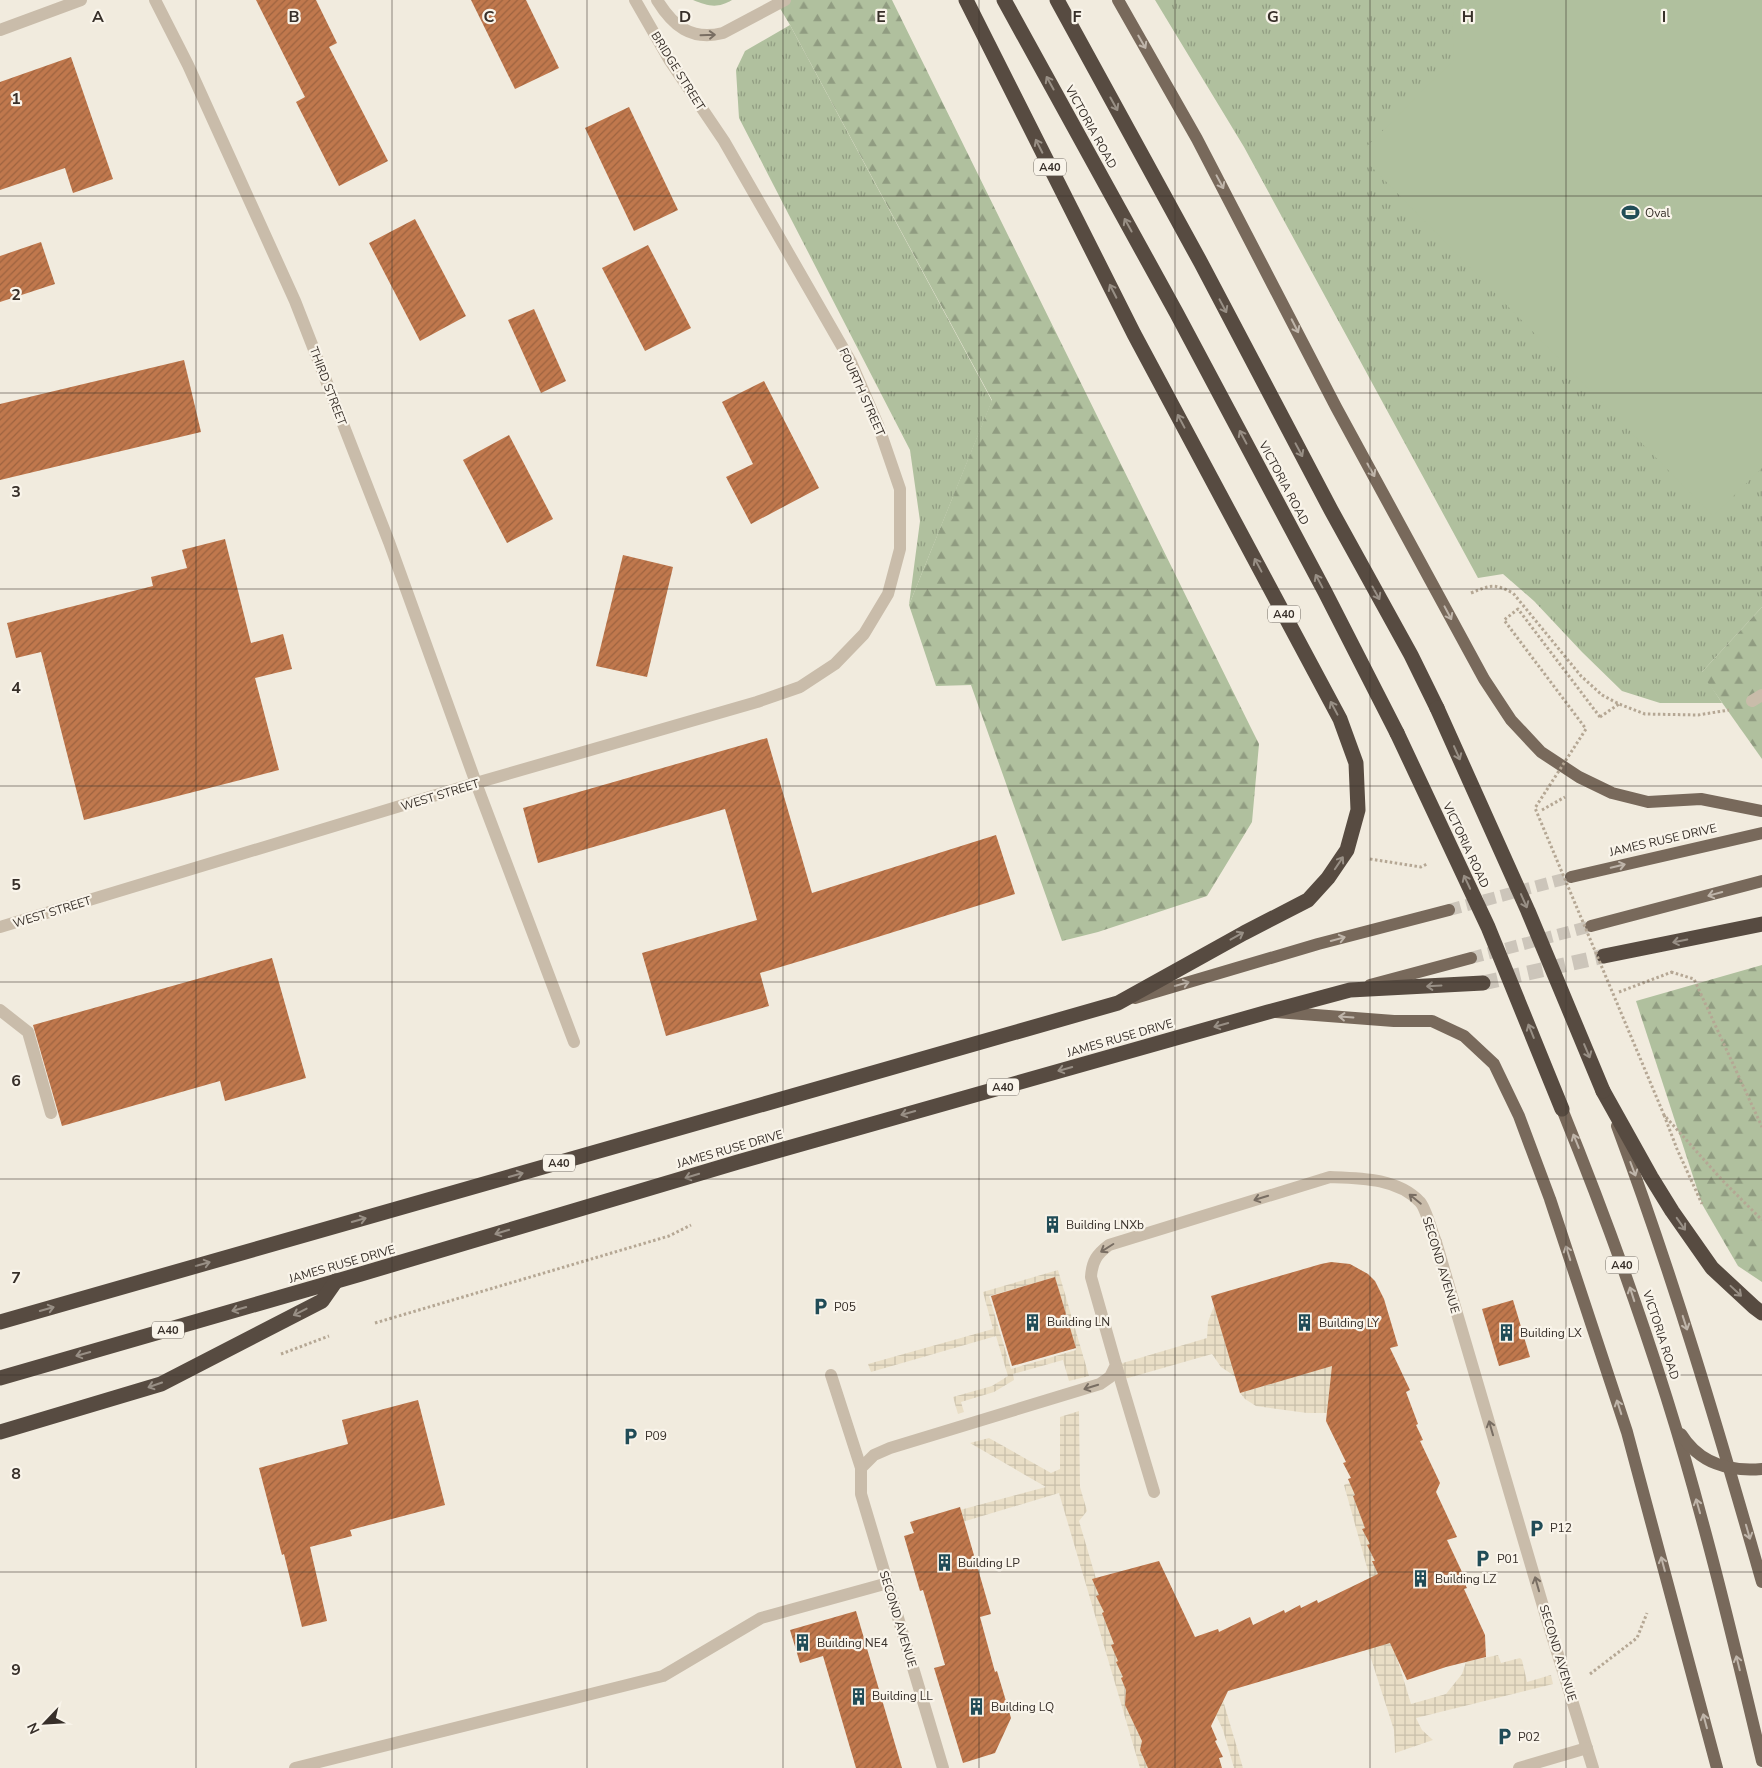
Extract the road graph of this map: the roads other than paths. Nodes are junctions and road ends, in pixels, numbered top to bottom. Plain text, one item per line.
1 (81, 0) edge
2 (154, 0) edge
3 (635, 0) edge
4 (657, 0) edge
5 (966, 0) edge
6 (1004, 0) edge
7 (1057, 0) edge
8 (1118, 0) edge
9 (782, 2) edge
10 (0, 30) edge
11 (724, 141) joint
12 (864, 634) joint
13 (476, 784) junction
14 (1762, 811) edge
15 (1762, 833) edge
16 (1571, 877) tunnel mouth
17 (1762, 881) edge
18 (1449, 910) tunnel mouth
19 (1762, 924) edge
20 (1591, 926) tunnel mouth
21 (0, 927) edge
22 (1604, 956) tunnel mouth
23 (1471, 958) tunnel mouth
24 (1483, 983) tunnel mouth
25 (1350, 990) junction
26 (1118, 1003) junction
27 (0, 1010) edge
28 (1268, 1012) junction
29 (574, 1042) dead end
30 (1604, 1091) junction
31 (1562, 1109) joint
32 (51, 1113) dead end
33 (336, 1281) junction
34 (1762, 1313) edge
35 (0, 1322) edge
36 (1116, 1366) junction
37 (831, 1375) dead end
38 (0, 1378) edge
39 (1674, 1424) junction
40 (0, 1432) edge
41 (861, 1468) junction
42 (1730, 1469) junction
43 (1762, 1469) edge
44 (1154, 1492) dead end
45 (1762, 1582) edge
46 (888, 1583) junction
47 (1587, 1748) junction
48 (1762, 1762) edge
49 (295, 1768) edge
50 (943, 1768) edge
51 (1519, 1768) edge
52 (1593, 1768) edge
53 (1717, 1768) edge

1 - 10 street
2 - 13 street, THIRD STREET
3 - 11 street, BRIDGE STREET
4 -> 9 street, BRIDGE STREET
26 -> 5 highway, A40
31 -> 6 highway, VICTORIA ROAD / A40, bridge
7 -> 30 highway, bridge
8 -> 14 main road
11 - 12 street, FOURTH STREET
12 - 13 street, WEST STREET
13 - 21 street, WEST STREET
13 - 29 street, THIRD STREET
16 -> 15 main road, JAMES RUSE DRIVE
17 -> 20 main road
26 -> 18 main road
19 -> 22 highway
23 - 25 main road, JAMES RUSE DRIVE
24 -> 25 highway, A40
25 - 28 highway, JAMES RUSE DRIVE / A40
35 -> 26 highway, A40
27 - 32 street
28 -> 33 highway, JAMES RUSE DRIVE / A40
53 -> 28 main road
30 -> 34 highway
30 -> 42 main road
39 -> 31 main road, VICTORIA ROAD / A40
33 -> 38 highway, JAMES RUSE DRIVE / A40
33 -> 40 highway
36 -> 41 street
36 - 44 street, SECOND AVENUE
47 -> 36 street, SECOND AVENUE
37 - 41 street, SECOND AVENUE
39 - 42 main road
48 -> 39 main road, VICTORIA ROAD
41 - 46 street, SECOND AVENUE
42 - 43 main road
42 -> 45 main road
46 - 49 street
46 - 50 street, SECOND AVENUE
47 - 51 street
47 - 52 street, SECOND AVENUE

